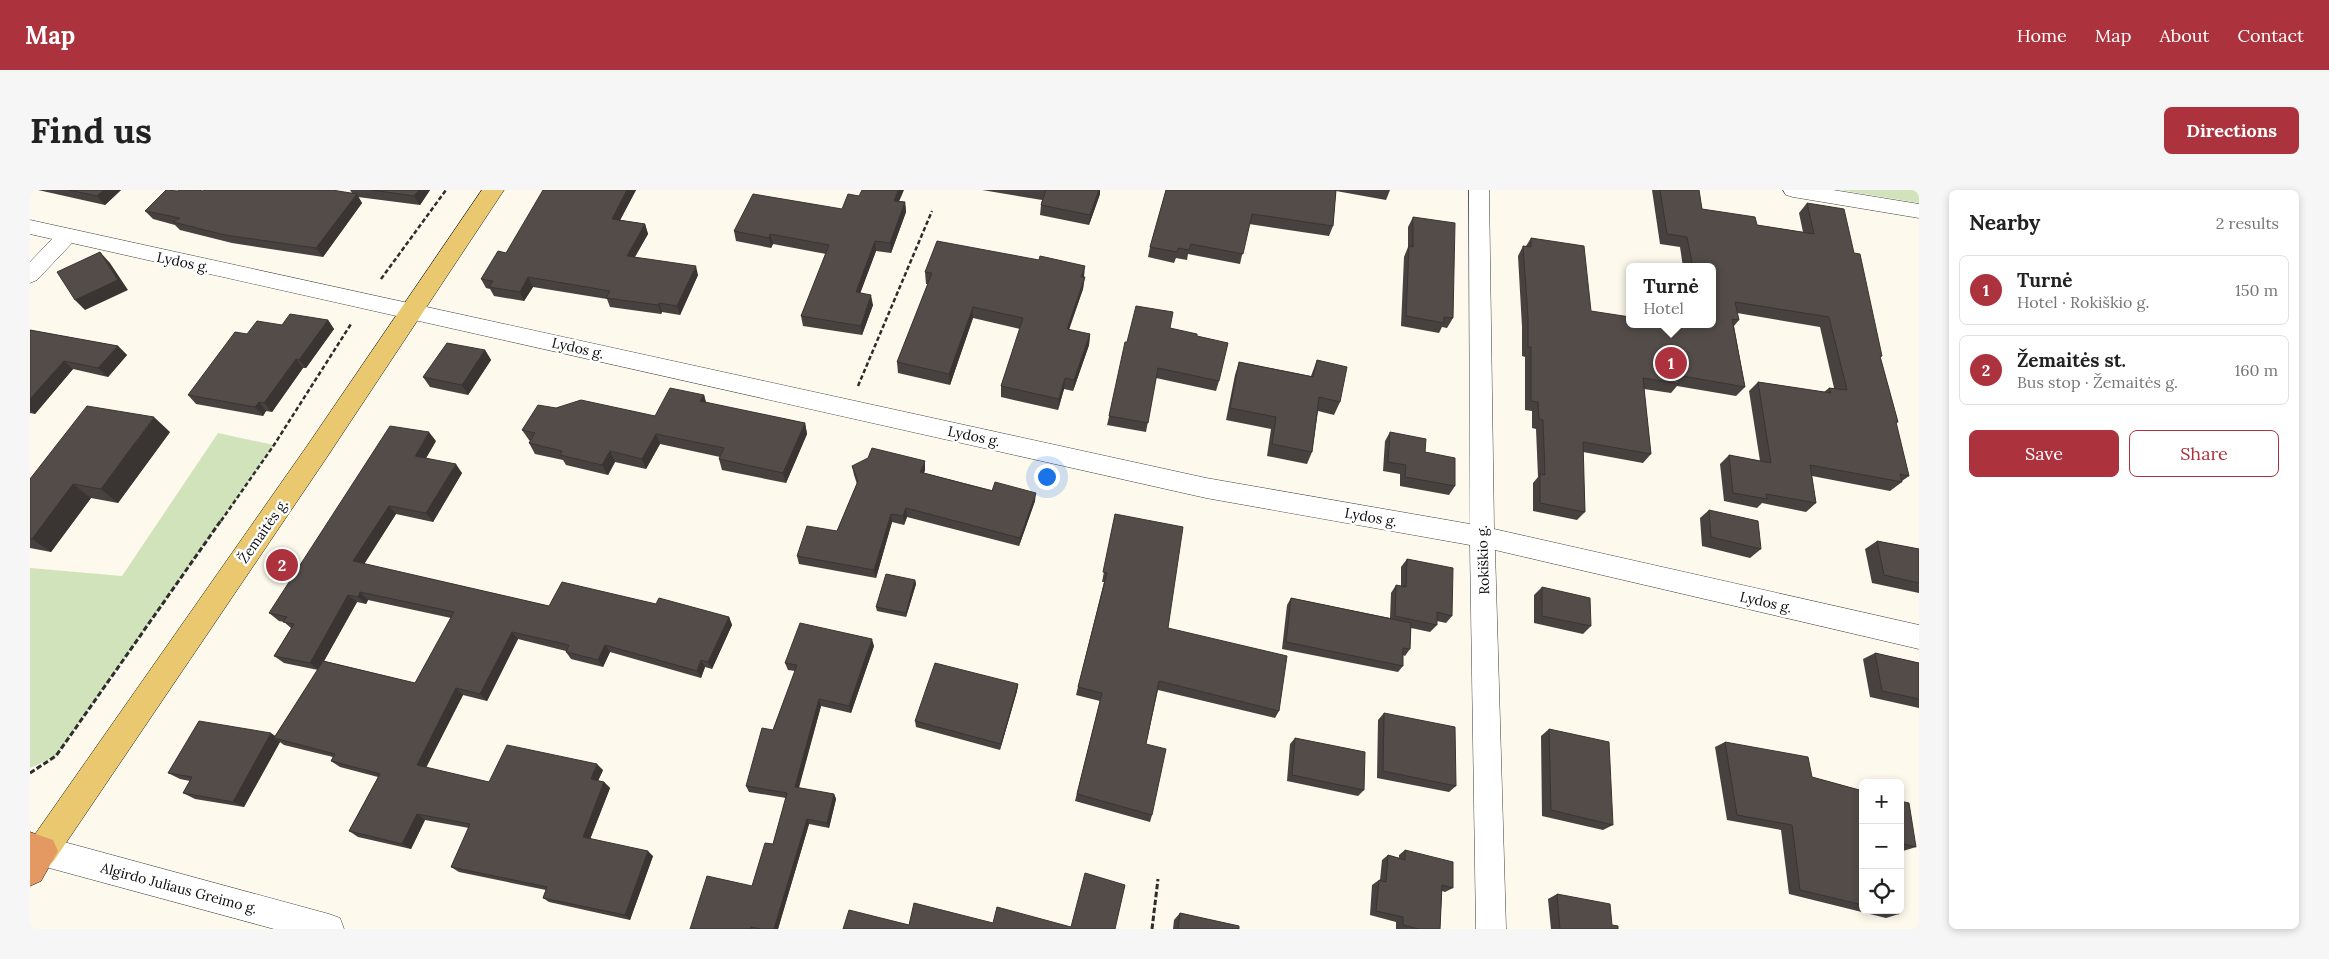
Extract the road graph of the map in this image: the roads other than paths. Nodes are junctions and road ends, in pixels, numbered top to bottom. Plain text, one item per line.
1 (493, 190) edge
2 (1479, 190) edge
3 (1793, 190) edge
4 (1919, 211) edge
5 (30, 227) edge
6 (68, 235) junction
7 (30, 275) edge
8 (411, 311) junction
9 (1482, 537) junction
10 (1919, 637) edge
11 (34, 856) edge
12 (329, 929) edge
13 (1491, 929) edge

1 - 8 main road, Žemaitės g.
2 - 9 street, Rokiškio g.
3 - 4 street
5 - 6 street, Lydos g.
6 - 7 street
6 - 8 street, Lydos g.
8 - 9 street, Lydos g.
8 - 11 main road, Žemaitės g.
9 - 10 street, Lydos g.
9 - 13 street, Rokiškio g.
11 - 12 street, Algirdo Juliaus Greimo g.

